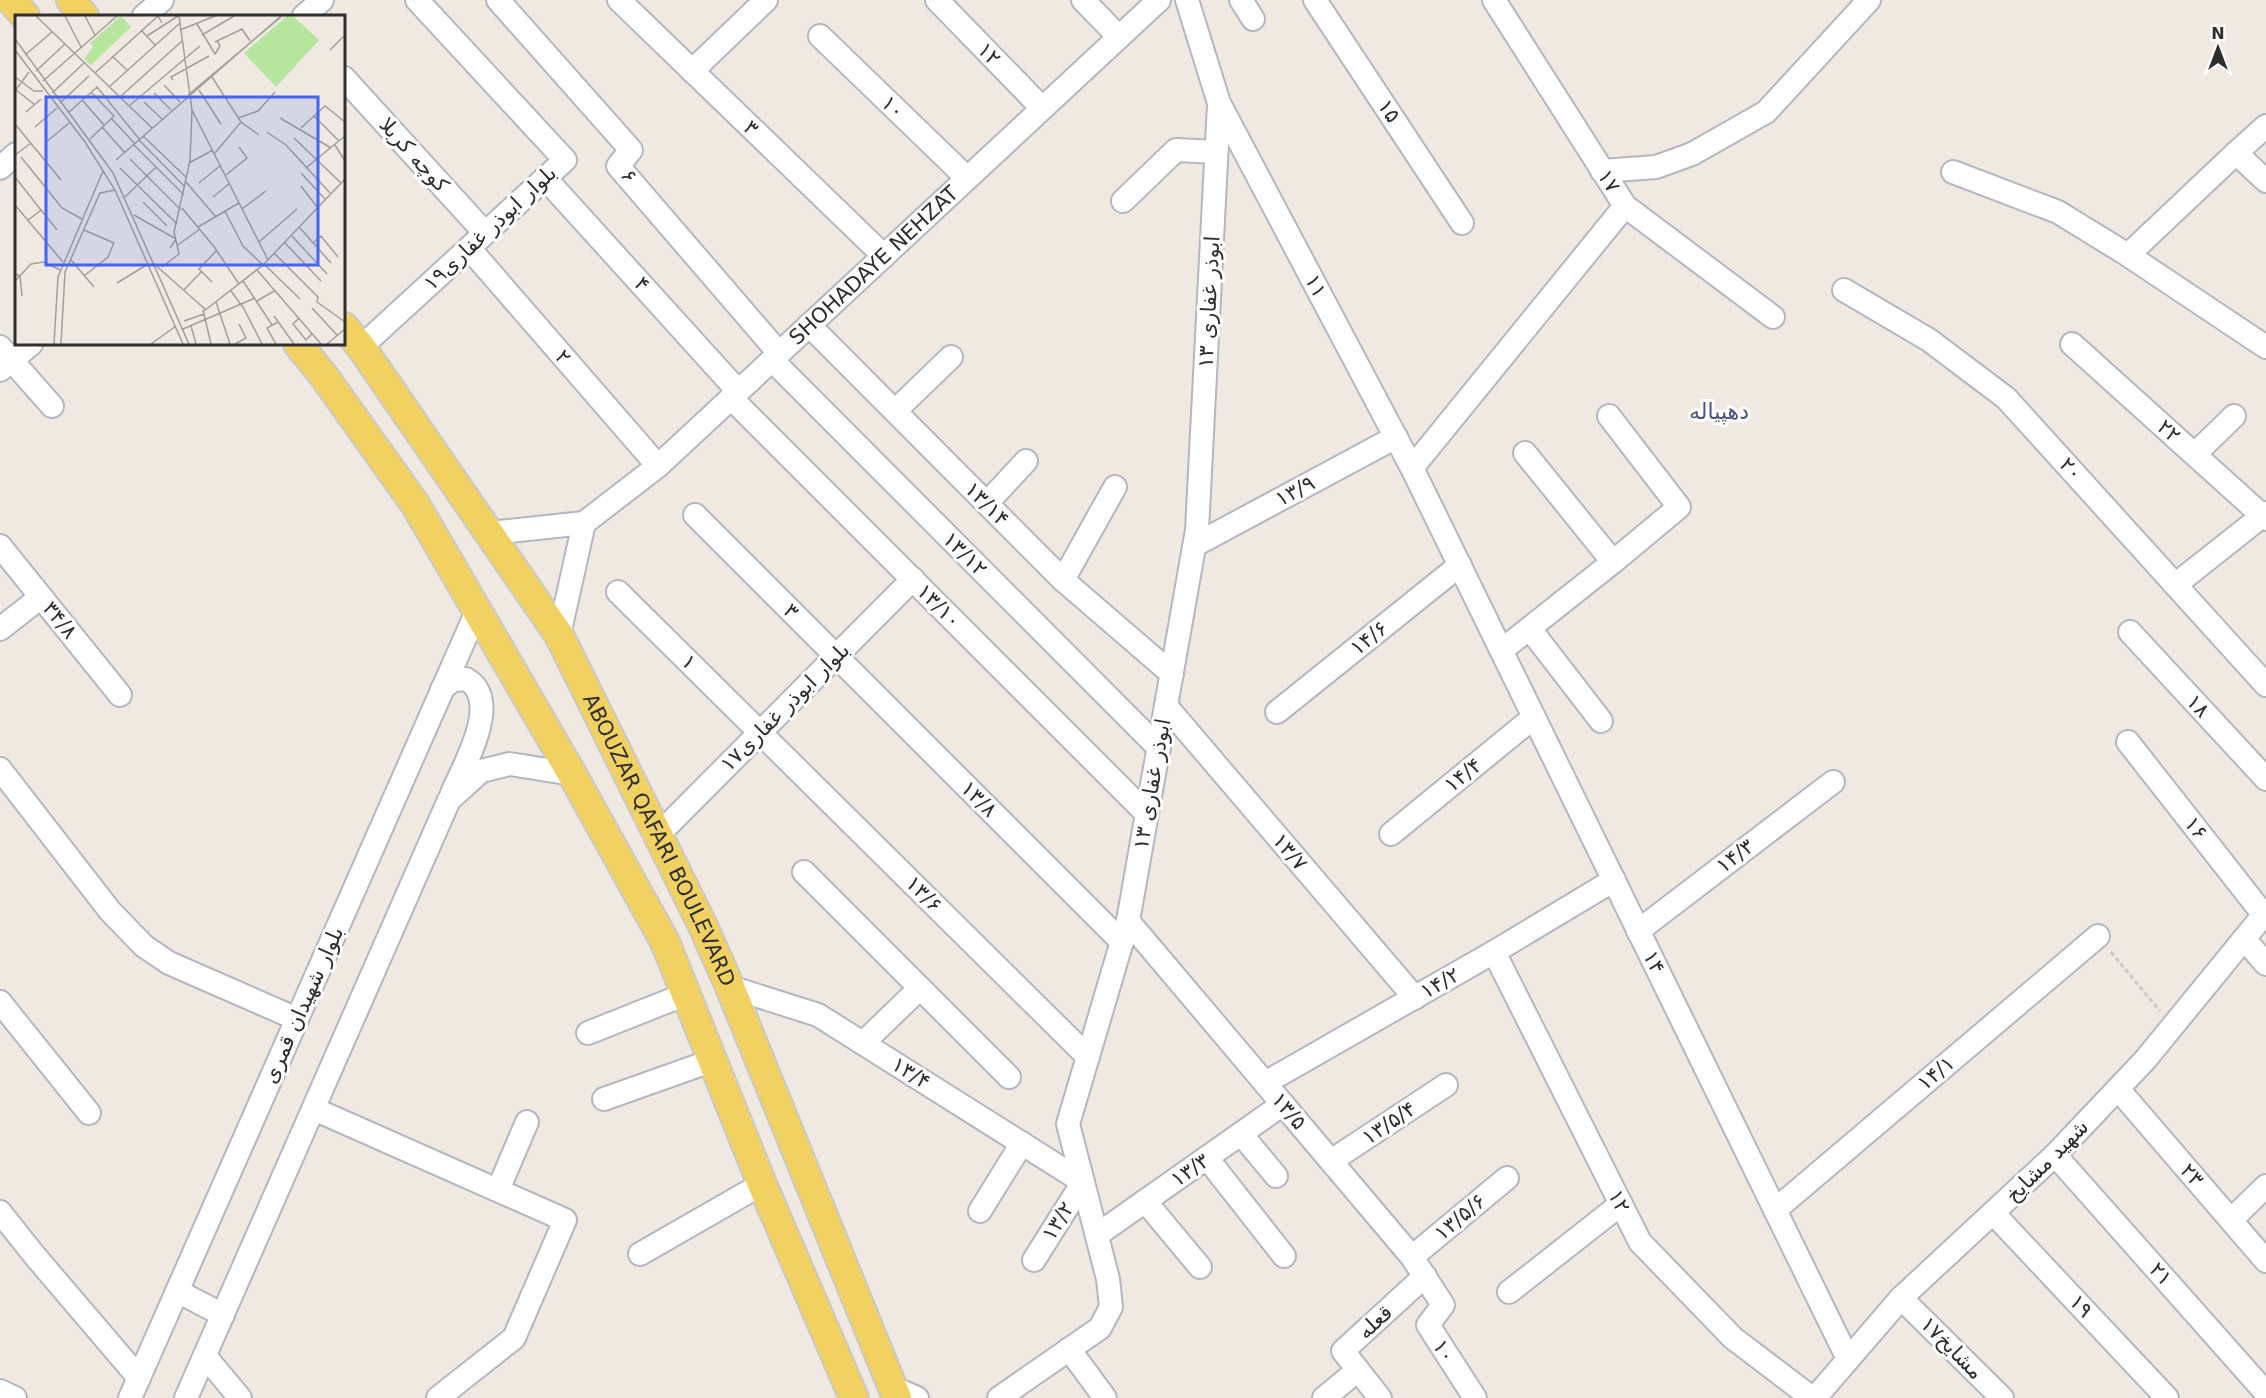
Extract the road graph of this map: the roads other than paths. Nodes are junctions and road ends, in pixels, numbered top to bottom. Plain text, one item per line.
1 (11, 0) edge
2 (71, 0) edge
3 (162, 0) edge
4 (322, 0) edge
5 (417, 0) edge
6 (498, 0) edge
7 (619, 0) edge
8 (766, 0) edge
9 (937, 0) edge
10 (1083, 0) edge
11 (1159, 0) edge
12 (1187, 0) edge
13 (1316, 0) edge
14 (1494, 0) edge
15 (1869, 0) edge
16 (24, 15) edge
17 (83, 15) edge
18 (145, 15) edge
19 (305, 15) edge
20 (820, 36) dead end
21 (1119, 37) junction
22 (692, 71) junction
23 (345, 79) edge
24 (1219, 103) junction
25 (1042, 108) junction
26 (2266, 126) edge
27 (1216, 152) junction
28 (2236, 153) junction
29 (15, 155) edge
30 (0, 168) edge
31 (1602, 171) junction
32 (1953, 172) dead end
33 (545, 178) junction
34 (967, 178) junction
35 (2266, 181) edge
36 (1123, 201) dead end
37 (1625, 206) junction
38 (1462, 223) dead end
39 (485, 233) junction
40 (469, 248) junction
41 (2128, 255) junction
42 (884, 256) junction
43 (1844, 290) dead end
44 (1773, 317) dead end
45 (809, 325) junction
46 (352, 337) edge
47 (2072, 344) dead end
48 (29, 345) edge
49 (299, 345) edge
50 (2266, 347) edge
51 (776, 356) junction
52 (951, 357) dead end
53 (4, 359) edge
54 (735, 394) junction
55 (52, 406) dead end
56 (895, 411) junction
57 (1609, 416) dead end
58 (2234, 416) dead end
59 (1396, 436) junction
60 (1525, 453) dead end
61 (2195, 454) junction
62 (1026, 461) dead end
63 (658, 466) junction
64 (1412, 468) junction
65 (1115, 487) dead end
66 (987, 504) junction
67 (695, 515) dead end
68 (2265, 516) edge
69 (584, 523) junction
70 (490, 532) junction
71 (1195, 545) junction
72 (0, 546) edge
73 (1613, 562) junction
74 (1460, 565) junction
75 (913, 579) junction
76 (1063, 580) junction
77 (2175, 585) junction
78 (618, 592) dead end
79 (41, 597) junction
80 (477, 611) junction
81 (0, 629) edge
82 (1530, 629) junction
83 (2130, 632) dead end
84 (560, 635) junction
85 (1502, 650) junction
86 (836, 656) junction
87 (1172, 674) junction
88 (2266, 685) edge
89 (442, 689) junction
90 (120, 694) dead end
91 (1166, 706) junction
92 (1277, 712) dead end
93 (1534, 717) junction
94 (1600, 722) dead end
95 (760, 732) junction
96 (2128, 742) dead end
97 (1159, 748) junction
98 (0, 769) edge
99 (572, 774) junction
100 (2266, 779) edge
101 (1833, 782) dead end
102 (449, 800) junction
103 (1147, 814) junction
104 (1391, 834) dead end
105 (658, 835) junction
106 (804, 872) dead end
107 (1614, 880) junction
108 (2265, 913) edge
109 (1638, 931) junction
110 (1125, 932) junction
111 (2098, 936) road end
112 (2244, 939) junction
113 (1494, 952) junction
114 (2266, 964) edge
115 (730, 987) junction
116 (920, 988) junction
117 (686, 994) junction
118 (1414, 998) junction
119 (0, 1002) edge
120 (297, 1019) junction
121 (588, 1033) dead end
122 (863, 1043) junction
123 (1088, 1057) junction
124 (711, 1060) junction
125 (1009, 1077) dead end
126 (1265, 1083) junction
127 (1446, 1085) dead end
128 (2118, 1089) junction
129 (604, 1099) dead end
130 (1283, 1104) junction
131 (314, 1108) junction
132 (89, 1113) dead end
133 (527, 1122) dead end
134 (1241, 1134) junction
135 (1022, 1143) junction
136 (2055, 1155) junction
137 (1207, 1158) junction
138 (1331, 1161) junction
139 (1275, 1176) dead end
140 (1507, 1178) dead end
141 (1083, 1182) junction
142 (762, 1184) junction
143 (2266, 1186) edge
144 (498, 1190) junction
145 (1144, 1202) junction
146 (1621, 1204) junction
147 (1775, 1210) junction
148 (980, 1211) dead end
149 (0, 1212) edge
150 (1994, 1214) junction
151 (2231, 1220) junction
152 (1097, 1235) junction
153 (640, 1254) dead end
154 (1284, 1256) dead end
155 (1412, 1257) junction
156 (1034, 1260) dead end
157 (2266, 1261) edge
158 (1200, 1267) dead end
159 (1425, 1276) junction
160 (177, 1291) junction
161 (1509, 1292) dead end
162 (1902, 1298) junction
163 (1443, 1305) joint
164 (223, 1315) junction
165 (1069, 1349) junction
166 (205, 1356) junction
167 (1848, 1359) junction
168 (1358, 1370) junction
169 (134, 1388) edge
170 (0, 1391) edge
171 (2266, 1393) edge
172 (902, 1394) edge
173 (1818, 1396) edge
174 (852, 1397) edge
175 (15, 1398) edge
176 (186, 1398) edge
177 (240, 1398) edge
178 (438, 1398) edge
179 (999, 1398) edge
180 (1106, 1398) edge
181 (1324, 1398) edge
182 (1380, 1398) edge
183 (1475, 1398) edge
184 (2002, 1398) edge
185 (2168, 1398) edge

1 - 16 main road
2 - 17 main road
3 - 18 street
4 - 19 street
5 - 33 street, بلوار ابوذر غفاری۱۹
6 - 51 street, ۶
7 - 22 street, ۳
8 - 22 street
9 - 25 street, ۱۲
10 - 21 street
11 - 21 street, SHOHADAYE NEHZAT
12 - 24 street, ۱۱
13 - 38 street, ۱۵
14 - 31 street, ۱۷
15 - 31 street
20 - 34 street, ۱۰
21 - 25 street, SHOHADAYE NEHZAT
22 - 42 street, ۳
23 - 39 street, کوچه کربلا
24 - 27 street, ۱۳ ابوذر غفاری
24 - 59 street, ۱۱
25 - 34 street, SHOHADAYE NEHZAT
26 - 28 street
27 - 36 street
27 - 71 street, ۱۳ ابوذر غفاری
28 - 35 street
28 - 41 street
29 - 30 street
31 - 37 street, ۱۷
32 - 41 street
33 - 39 street, بلوار ابوذر غفاری۱۹
33 - 54 street, ۴
34 - 42 street, SHOHADAYE NEHZAT
37 - 44 street, ۱۷
37 - 64 street
39 - 40 street, بلوار ابوذر غفاری۱۹
40 - 46 street, بلوار ابوذر غفاری۱۹
40 - 63 street, ۲
41 - 50 street
42 - 45 street, SHOHADAYE NEHZAT
43 - 77 street, ۲۰
45 - 51 street, SHOHADAYE NEHZAT
45 - 56 street, ۱۳/۱۴
46 - 70 main road, ABOUZAR QAFARI BOULEVARD
47 - 61 street, ۲۲
48 - 53 street
49 - 80 main road, ABOUZAR QAFARI BOULEVARD
51 - 54 street, SHOHADAYE NEHZAT
51 - 97 street, ۱۳/۱۲
52 - 56 street
53 - 55 street
54 - 63 street, SHOHADAYE NEHZAT
54 - 75 street, ۱۳/۱۰
56 - 66 street, ۱۳/۱۴
57 - 73 street
58 - 61 street
59 - 64 street, ۱۱
59 - 71 street, ۱۳/۹
60 - 73 street
61 - 68 street, ۲۲
62 - 66 street
63 - 69 street, SHOHADAYE NEHZAT
64 - 74 street, ۱۱
65 - 76 street
66 - 76 street, ۱۳/۱۴
67 - 86 street, ۳
68 - 77 street
69 - 70 street
69 - 84 street
70 - 84 main road, ABOUZAR QAFARI BOULEVARD
71 - 87 street, ۱۳ ابوذر غفاری
72 - 79 street, ۳۴/۸
73 - 82 street
74 - 85 street, ۱۴
74 - 92 street, ۱۴/۶
75 - 86 street, بلوار ابوذر غفاری۱۷
75 - 103 street, ۱۳/۱۰
76 - 87 street, ۱۳/۱۴
77 - 88 street, ۲۰
78 - 95 street, ۱
79 - 81 street
79 - 90 street, ۳۴/۸
80 - 89 street, بلوار شهیدان قمری
80 - 99 main road, ABOUZAR QAFARI BOULEVARD
82 - 85 street
82 - 94 street
83 - 100 street, ۱۸
84 - 105 main road, ABOUZAR QAFARI BOULEVARD
85 - 93 street, ۱۴
86 - 95 street, بلوار ابوذر غفاری۱۷
86 - 110 street, ۱۳/۸
87 - 91 street, ۱۳ ابوذر غفاری
89 - 102 street
89 - 120 street, بلوار شهیدان قمری
91 - 97 street, ۱۳ ابوذر غفاری
91 - 118 street, ۱۳/۷
93 - 104 street, ۱۴/۴
93 - 107 street, ۱۴
95 - 105 street, بلوار ابوذر غفاری۱۷
95 - 123 street, ۱۳/۶
96 - 108 street, ۱۶
97 - 103 street, ۱۳ ابوذر غفاری
98 - 120 street
99 - 102 street
99 - 117 main road, ABOUZAR QAFARI BOULEVARD
101 - 109 street, ۱۴/۳
102 - 131 street
103 - 110 street, ۱۳ ابوذر غفاری
105 - 115 main road, ABOUZAR QAFARI BOULEVARD
106 - 116 street
107 - 109 street, ۱۴
107 - 113 street, ۱۴/۲
108 - 112 street, شهید مشایخ
109 - 147 street, ۱۴
110 - 123 street, ۱۳ ابوذر غفاری
110 - 126 street, ۱۳/۵
111 - 147 street, ۱۴/۱
112 - 114 street
112 - 128 street, شهید مشایخ
113 - 118 street, ۱۴/۲
113 - 146 street, ۱۲
115 - 122 street, ۱۳/۴
115 - 172 main road, ABOUZAR QAFARI BOULEVARD
116 - 122 street
116 - 125 street
117 - 121 street
117 - 124 main road, ABOUZAR QAFARI BOULEVARD
118 - 126 street, ۱۴/۲
119 - 132 street
120 - 160 street, بلوار شهیدان قمری
122 - 135 street, ۱۳/۴
123 - 141 street, ۱۳ ابوذر غفاری
124 - 129 street
124 - 142 main road, ABOUZAR QAFARI BOULEVARD
126 - 130 street, ۱۳/۵
127 - 138 street, ۱۳/۵/۴
128 - 136 street, شهید مشایخ
128 - 151 street, ۲۳
130 - 134 street, ۱۳/۳
130 - 138 street, ۱۳/۵
131 - 144 street
131 - 164 street
133 - 144 street
134 - 137 street, ۱۳/۳
134 - 139 street
135 - 141 street, ۱۳/۴
135 - 148 street
136 - 150 street, شهید مشایخ
136 - 171 street, ۲۱
137 - 145 street, ۱۳/۳
137 - 154 street
138 - 155 street, ۱۳/۵
140 - 155 street, ۱۳/۵/۶
141 - 152 street, ۱۳ ابوذر غفاری
141 - 156 street, ۱۳/۲
142 - 153 street
142 - 174 main road, ABOUZAR QAFARI BOULEVARD
143 - 151 street
144 - 178 street
145 - 152 street, ۱۳/۳
145 - 158 street
146 - 161 street
146 - 173 street, ۱۲
147 - 167 street, ۱۴
149 - 169 street
150 - 162 street, شهید مشایخ
150 - 185 street, ۱۹
151 - 157 street, ۲۳
152 - 165 street, ۱۳ ابوذر غفاری
155 - 159 street, ۱۳/۵
159 - 163 street, ۱۳/۵
159 - 168 street, قعله
160 - 164 street
160 - 169 street, بلوار شهیدان قمری
162 - 167 street, شهید مشایخ
162 - 184 street, ۱۷مشایخ
163 - 183 street, ۱۰
164 - 166 street
165 - 179 street, ۱۳ ابوذر غفاری
165 - 180 street
166 - 176 street
166 - 177 street
167 - 173 street, شهید مشایخ
168 - 181 street
168 - 182 street
170 - 175 street

